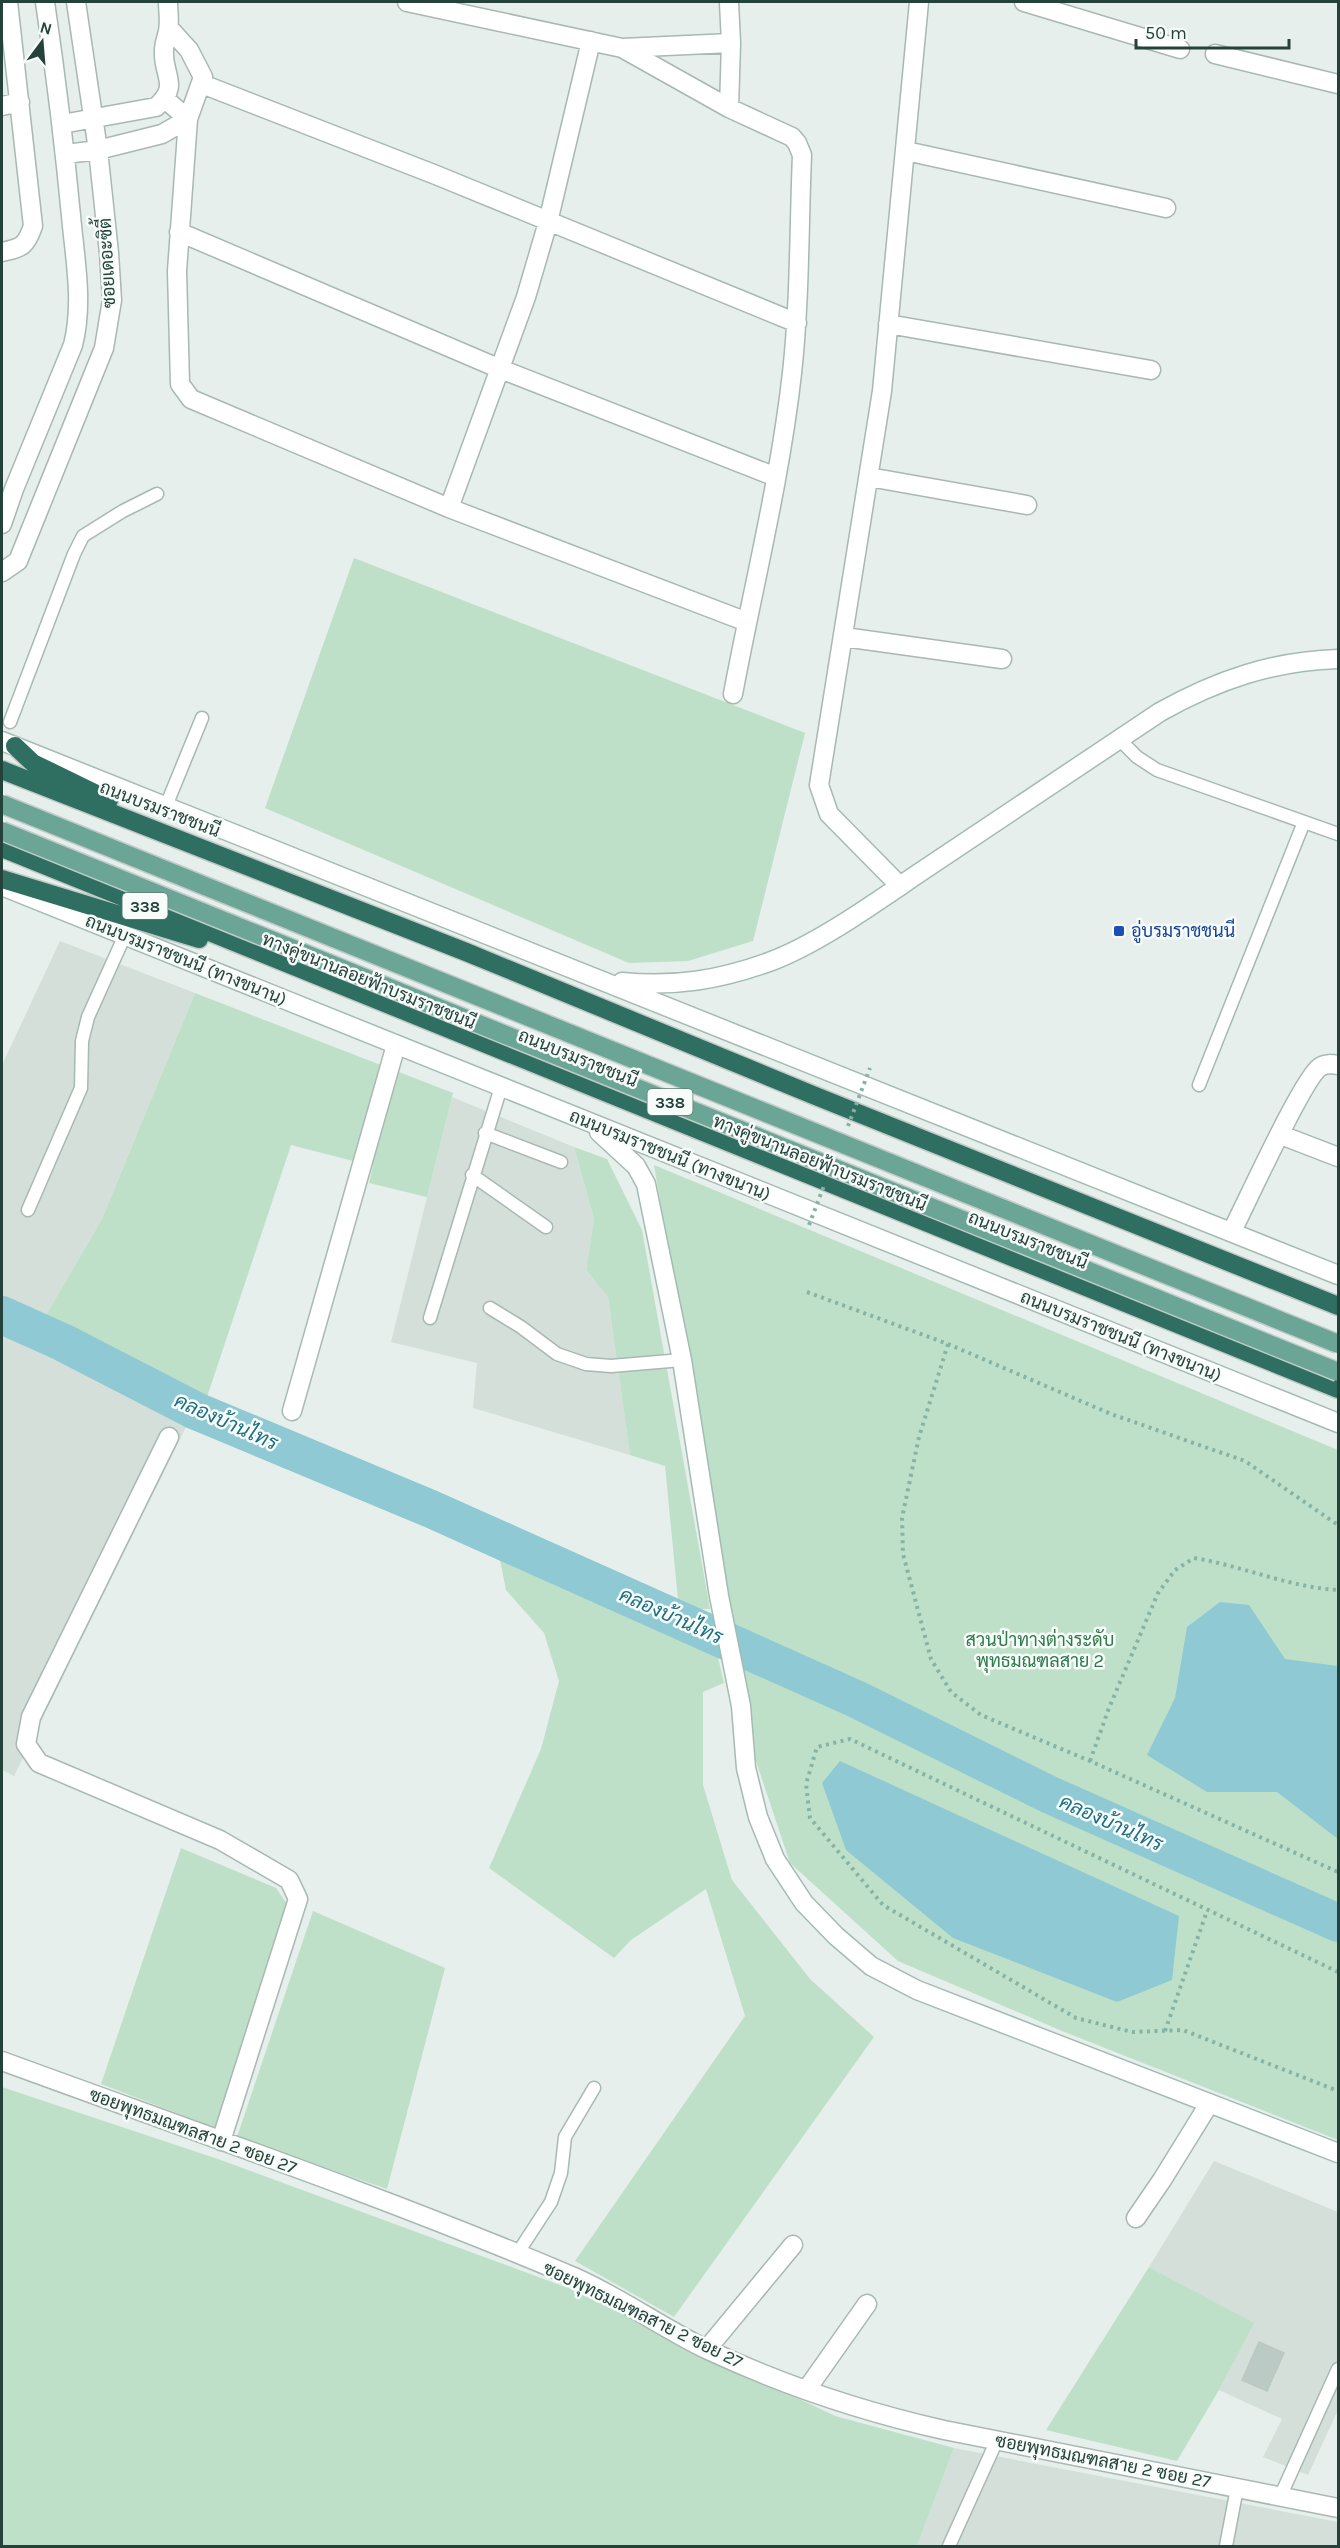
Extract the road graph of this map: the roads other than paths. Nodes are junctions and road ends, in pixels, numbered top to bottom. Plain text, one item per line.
1 (8, 2) edge
2 (45, 2) edge
3 (76, 2) edge
4 (168, 2) edge
5 (407, 2) edge
6 (729, 2) edge
7 (919, 2) edge
8 (1024, 2) edge
9 (169, 28) junction
10 (591, 41) junction
11 (731, 43) junction
12 (622, 48) junction
13 (1180, 49) dead end
14 (1215, 54) dead end
15 (202, 84) junction
16 (1338, 84) edge
17 (165, 99) junction
18 (20, 102) junction
19 (2, 106) edge
20 (729, 108) junction
21 (93, 119) junction
22 (188, 119) junction
23 (62, 124) junction
24 (98, 150) junction
25 (906, 151) junction
26 (66, 154) junction
27 (1166, 208) dead end
28 (548, 222) junction
29 (179, 232) junction
30 (2, 252) edge
31 (797, 323) junction
32 (888, 324) junction
33 (498, 368) junction
34 (1151, 370) dead end
35 (776, 477) junction
36 (869, 477) junction
37 (157, 494) dead end
38 (10, 499) junction
39 (1027, 505) dead end
40 (449, 508) junction
41 (39, 509) junction
42 (2, 524) edge
43 (2, 572) edge
44 (747, 622) junction
45 (844, 637) junction
46 (1002, 659) dead end
47 (1338, 659) edge
48 (733, 694) dead end
49 (202, 718) dead end
50 (10, 722) dead end
51 (1119, 739) junction
52 (8, 743) edge
53 (2, 770) edge
54 (2, 804) edge
55 (166, 806) junction
56 (1304, 822) junction
57 (2, 831) edge
58 (1338, 834) edge
59 (2, 848) edge
60 (2, 879) edge
61 (295, 885) junction
62 (2, 886) edge
63 (900, 886) junction
64 (125, 935) junction
65 (288, 964) junction
66 (599, 980) junction
67 (396, 1045) junction
68 (1338, 1065) edge
69 (1200, 1084) dead end
70 (501, 1088) junction
71 (589, 1123) junction
72 (485, 1133) junction
73 (1281, 1135) junction
74 (1338, 1157) edge
75 (561, 1162) dead end
76 (472, 1175) junction
77 (28, 1210) dead end
78 (546, 1227) dead end
79 (1232, 1231) junction
80 (1338, 1275) edge
81 (1338, 1306) edge
82 (490, 1308) dead end
83 (430, 1318) dead end
84 (1338, 1344) edge
85 (682, 1360) junction
86 (1338, 1372) edge
87 (1338, 1389) edge
88 (292, 1411) dead end
89 (1338, 1423) edge
90 (169, 1437) dead end
91 (2, 2061) edge
92 (594, 2088) dead end
93 (1209, 2104) junction
94 (221, 2141) junction
95 (1338, 2153) edge
96 (1136, 2218) dead end
97 (793, 2245) dead end
98 (517, 2254) junction
99 (867, 2304) dead end
100 (706, 2349) junction
101 (1338, 2369) edge
102 (807, 2389) junction
103 (997, 2440) junction
104 (1237, 2488) junction
105 (1280, 2497) junction
106 (1338, 2508) edge
107 (949, 2547) edge
108 (1226, 2547) edge

1 - 18 street
2 - 23 street, ซอยเดอะซิตี้
3 - 21 street, ซอยเดอะซิตี้
4 - 9 street
5 - 10 street
6 - 11 street
7 - 25 street
8 - 13 street
9 - 15 street
9 - 17 street
10 - 12 street
10 - 28 street
11 - 12 street
11 - 20 street
12 - 20 street
14 - 16 street
15 - 22 street
15 - 28 street
17 - 21 street
17 - 22 street
18 - 19 street
18 - 30 street
20 - 31 street
21 - 23 street
21 - 24 street, ซอยเดอะซิตี้
22 - 24 street
22 - 29 street
23 - 26 street, ซอยเดอะซิตี้
24 - 26 street
24 - 41 street, ซอยเดอะซิตี้
25 - 27 street
25 - 32 street
26 - 38 street, ซอยเดอะซิตี้
28 - 31 street
28 - 33 street
29 - 33 street
29 - 40 street
31 - 35 street
32 - 34 street
32 - 36 street
33 - 35 street
33 - 40 street
35 - 44 street
36 - 39 street
36 - 45 street
37 - 50 lane
38 - 41 street
38 - 42 street, ซอยเดอะซิตี้
40 - 44 street
41 - 43 street, ซอยเดอะซิตี้
44 - 48 street
45 - 46 street
45 - 63 street
47 - 51 street
49 - 55 lane
51 - 56 lane
51 - 63 street
52 - 55 street
52 - 61 highway
53 - 61 highway, ถนนบรมราชชนนี
54 - 84 main road, ทางคู่ขนานลอยฟ้าบรมราชชนนี / 338, bridge
55 - 66 street
56 - 58 lane
56 - 69 lane
57 - 86 main road, ทางคู่ขนานลอยฟ้าบรมราชชนนี / 338, bridge
59 - 65 highway, ถนนบรมราชชนนี / 338
60 - 65 highway
61 - 81 highway, ถนนบรมราชชนนี
62 - 64 street, ถนนบรมราชชนนี (ทางขนาน) / 338
63 - 66 street
64 - 67 street, ถนนบรมราชชนนี (ทางขนาน) / 338
64 - 77 lane
65 - 87 highway, ถนนบรมราชชนนี / 338
66 - 79 street
67 - 70 street, ถนนบรมราชชนนี (ทางขนาน) / 338
67 - 88 street
68 - 73 street
70 - 71 street, ถนนบรมราชชนนี (ทางขนาน) / 338
70 - 72 lane
71 - 85 street
71 - 89 street, ถนนบรมราชชนนี (ทางขนาน) / 338
72 - 75 lane
72 - 76 lane
73 - 74 street
73 - 79 street
76 - 78 lane
76 - 83 lane
79 - 80 street
82 - 85 lane
85 - 93 street
90 - 94 street
91 - 94 street, ซอยพุทธมณฑลสาย 2 ซอย 27
92 - 98 lane
93 - 95 street
93 - 96 street
94 - 98 street, ซอยพุทธมณฑลสาย 2 ซอย 27
97 - 100 street
98 - 100 street, ซอยพุทธมณฑลสาย 2 ซอย 27
99 - 102 street
100 - 102 street, ซอยพุทธมณฑลสาย 2 ซอย 27
101 - 105 lane
102 - 103 street, ซอยพุทธมณฑลสาย 2 ซอย 27
103 - 104 street, ซอยพุทธมณฑลสาย 2 ซอย 27
103 - 107 lane
104 - 105 street, ซอยพุทธมณฑลสาย 2 ซอย 27
104 - 108 lane
105 - 106 street, ซอยพุทธมณฑลสาย 2 ซอย 27

